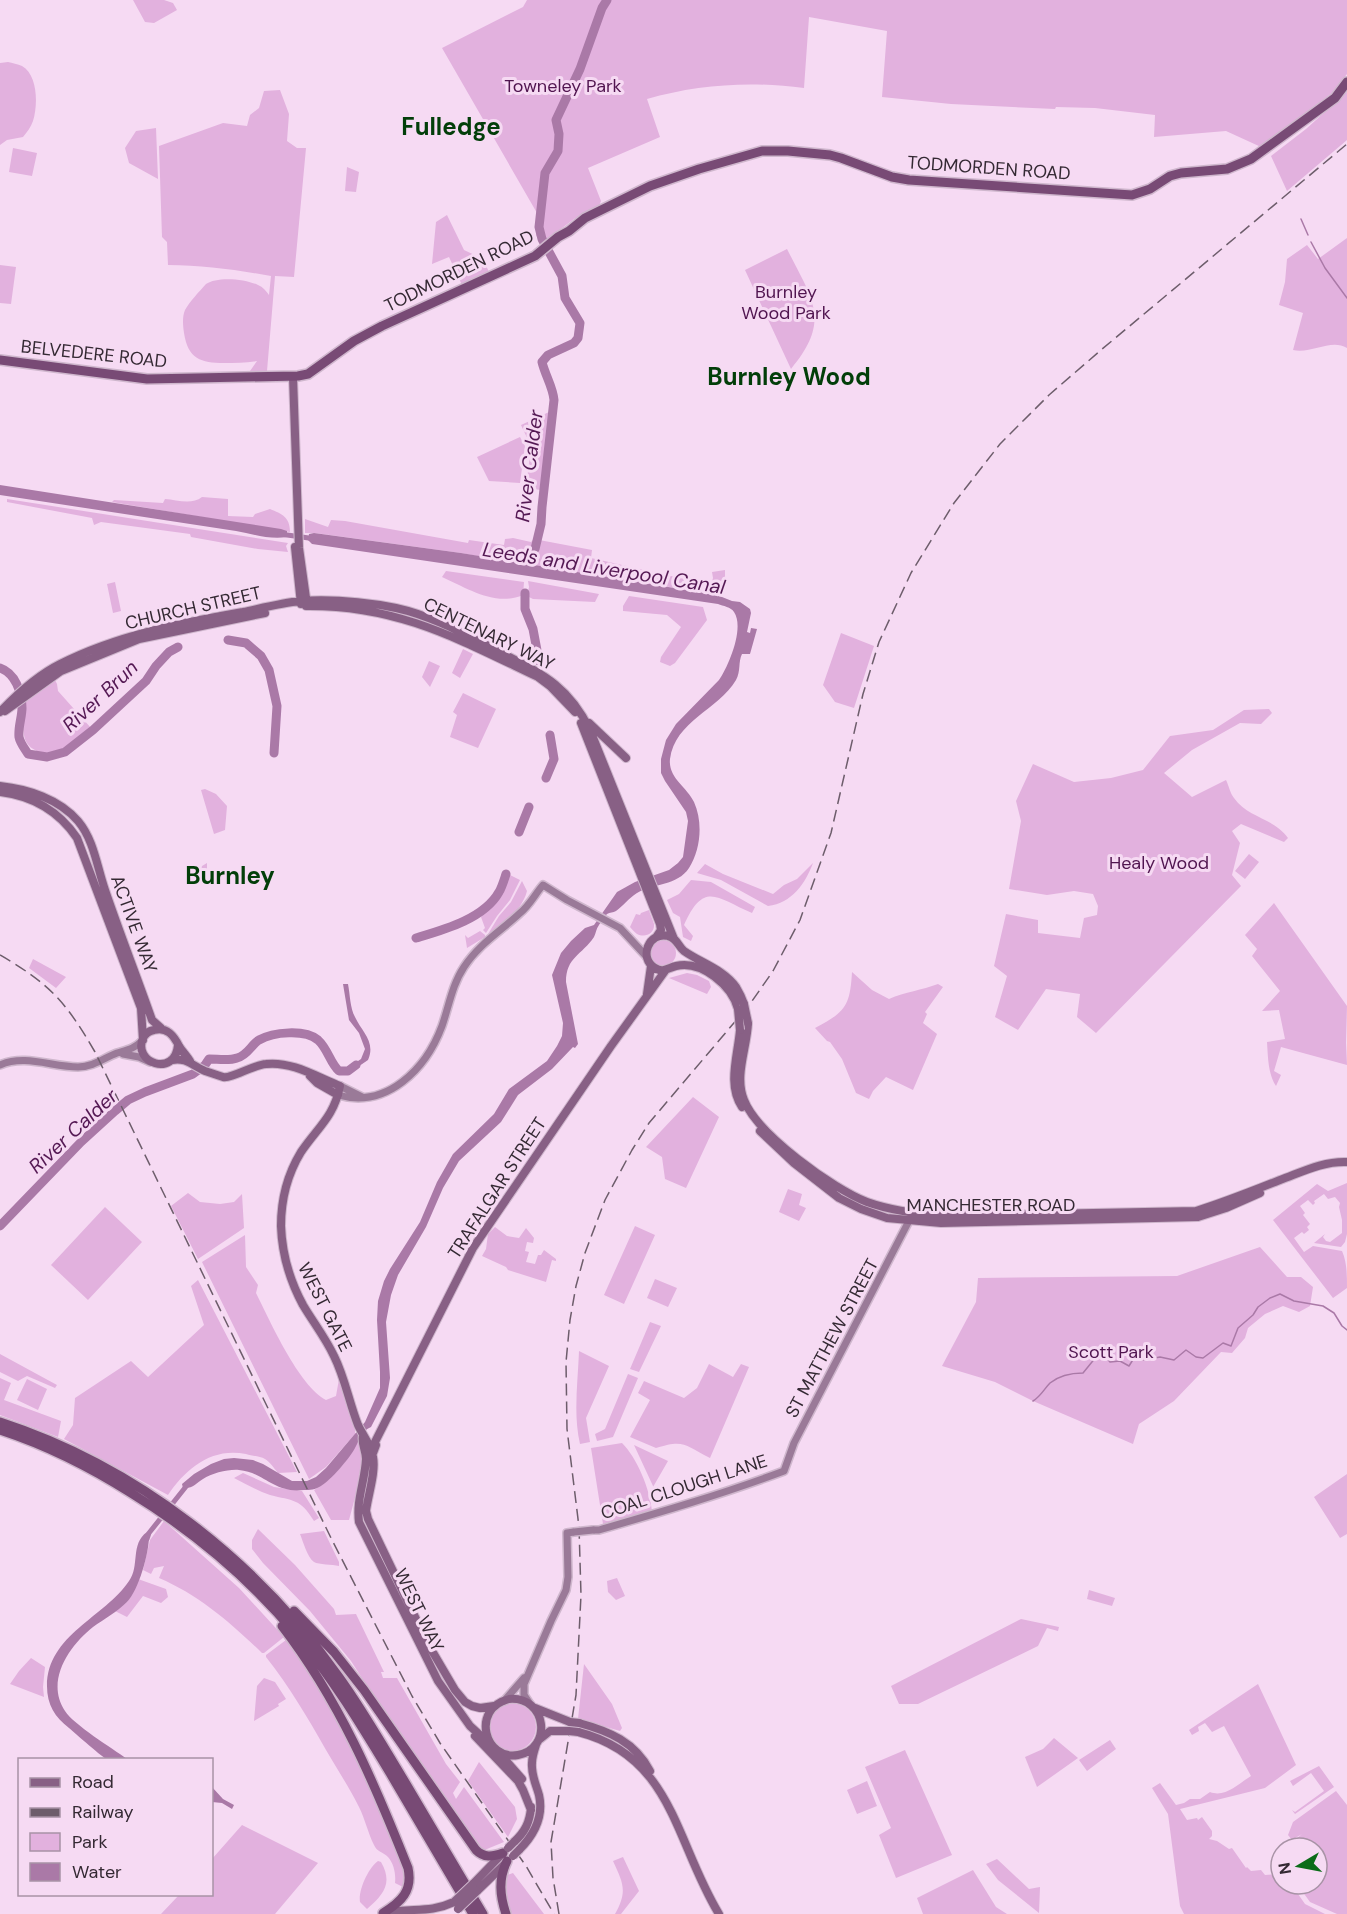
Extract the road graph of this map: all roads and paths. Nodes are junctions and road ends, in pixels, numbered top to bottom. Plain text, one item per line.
1 (1347, 82) edge
2 (0, 360) edge
3 (293, 376) junction
4 (304, 603) junction
5 (572, 704) junction
6 (0, 714) edge
7 (584, 717) junction
8 (626, 758) dead end
9 (0, 786) edge
10 (0, 792) edge
11 (51, 801) junction
12 (82, 827) junction
13 (77, 838) junction
14 (95, 886) junction
15 (663, 923) junction
16 (657, 936) junction
17 (674, 939) junction
18 (632, 940) junction
19 (650, 942) junction
20 (681, 949) junction
21 (646, 956) junction
22 (651, 966) junction
23 (676, 966) junction
24 (665, 971) junction
25 (647, 995) junction
26 (741, 1006) junction
27 (161, 1029) junction
28 (142, 1040) junction
29 (178, 1045) junction
30 (118, 1053) junction
31 (172, 1060) junction
32 (151, 1062) junction
33 (191, 1063) junction
34 (0, 1065) edge
35 (339, 1091) junction
36 (1347, 1164) edge
37 (912, 1217) junction
38 (0, 1422) edge
39 (0, 1430) edge
40 (363, 1435) junction
41 (373, 1447) junction
42 (784, 1471) joint
43 (364, 1472) junction
44 (221, 1548) junction
45 (229, 1566) junction
46 (528, 1673) junction
47 (504, 1701) junction
48 (494, 1706) junction
49 (532, 1706) junction
50 (459, 1713) junction
51 (537, 1743) junction
52 (492, 1746) junction
53 (499, 1753) junction
54 (655, 1783) junction
55 (531, 1810) junction
56 (511, 1852) junction
57 (455, 1908) edge
58 (382, 1913) edge
59 (473, 1914) edge
60 (483, 1914) edge
61 (506, 1914) edge
62 (719, 1914) edge

1 - 3 highway, TODMORDEN ROAD
2 - 3 highway, BELVEDERE ROAD
3 - 4 main road
4 - 5 main road, CENTENARY WAY
4 - 6 main road, CHURCH STREET
5 - 7 main road, CENTENARY WAY
5 - 15 main road, CENTENARY WAY
7 - 8 main road
7 - 15 main road, CENTENARY WAY
9 - 11 main road, ACTIVE WAY
10 - 13 main road, ACTIVE WAY
11 - 12 main road, ACTIVE WAY
11 - 13 main road
12 - 14 main road, ACTIVE WAY
12 - 27 main road, ACTIVE WAY
13 - 14 main road, ACTIVE WAY
14 - 28 main road, ACTIVE WAY
15 - 16 main road
15 - 17 main road, CENTENARY WAY
16 - 17 main road
16 - 19 main road
17 - 20 main road, MANCHESTER ROAD
18 - 19 main road
18 - 21 main road
18 - 35 main road
19 - 21 main road
20 - 23 main road
20 - 26 main road, MANCHESTER ROAD
21 - 22 main road
22 - 24 main road
22 - 25 main road, TRAFALGAR STREET
23 - 24 main road
23 - 26 main road, MANCHESTER ROAD
24 - 25 main road, TRAFALGAR STREET
25 - 41 main road, TRAFALGAR STREET
26 - 37 main road, MANCHESTER ROAD, bridge
27 - 28 main road
27 - 29 main road
28 - 30 main road
28 - 32 main road
29 - 31 main road
29 - 33 main road
30 - 32 main road
30 - 34 main road
31 - 32 main road
31 - 33 main road
33 - 35 main road
35 - 40 main road, WEST GATE
36 - 37 main road, MANCHESTER ROAD
37 - 42 main road, ST MATTHEW STREET
38 - 44 highway
39 - 45 highway
40 - 41 main road
40 - 43 main road, WEST WAY
41 - 43 main road, WEST WAY
41 - 48 main road, WEST WAY
42 - 46 main road, COAL CLOUGH LANE, bridge
43 - 50 main road, WEST WAY
44 - 56 highway
44 - 60 highway
45 - 58 highway
45 - 59 highway
46 - 47 main road
46 - 49 main road
47 - 48 main road
47 - 49 main road
48 - 52 main road
49 - 51 main road
49 - 54 main road
50 - 52 main road, WEST WAY
50 - 55 main road
51 - 53 main road
51 - 54 main road
51 - 56 main road
52 - 53 main road
53 - 55 main road
54 - 62 main road
55 - 56 main road
56 - 57 main road, bridge
56 - 61 highway
57 - 58 main road

